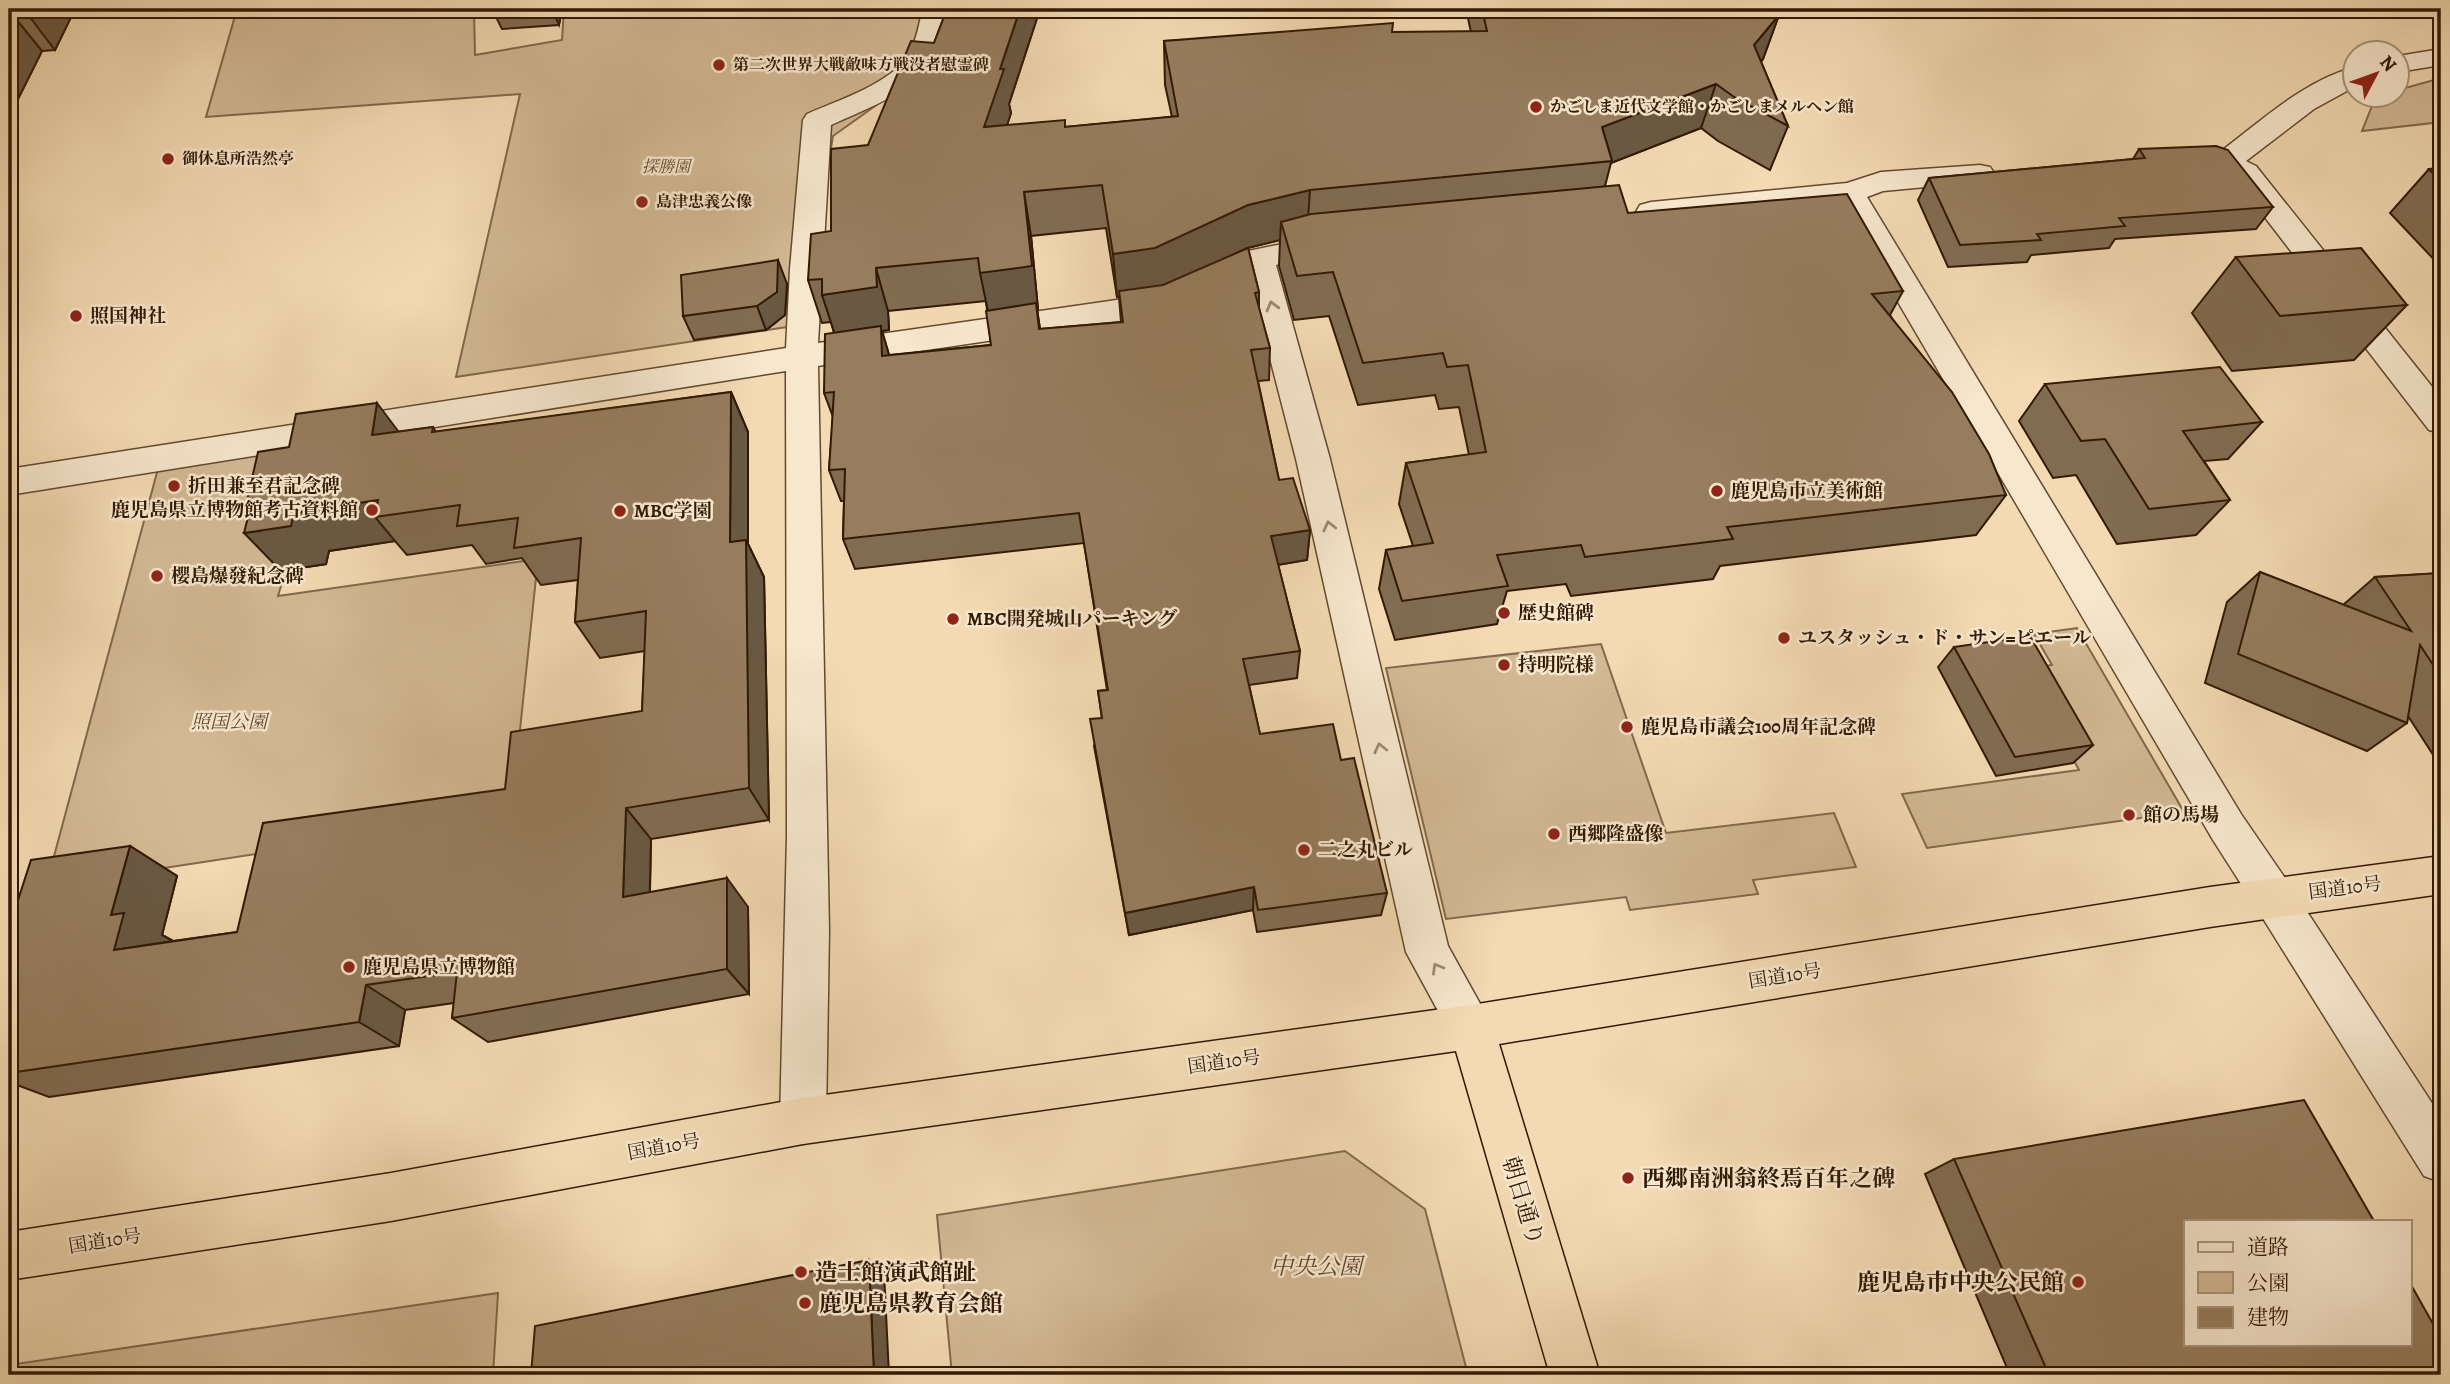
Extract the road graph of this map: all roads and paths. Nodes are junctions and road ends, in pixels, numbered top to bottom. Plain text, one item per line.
1 (936, 9) edge
2 (2441, 57) edge
3 (2412, 62) edge
4 (2342, 80) edge
5 (2014, 171) edge
6 (1849, 192) junction
7 (1627, 214) edge
8 (1363, 241) edge
9 (1259, 258) junction
10 (802, 357) junction
11 (2441, 421) edge
12 (9, 482) edge
13 (2441, 876) edge
14 (2274, 898) junction
15 (1471, 1027) junction
16 (803, 1121) junction
17 (2441, 1159) edge
18 (9, 1256) edge
19 (1575, 1375) edge

1 - 10 street
2 - 3 street
4 - 11 street
5 - 6 street
6 - 7 street
6 - 14 street
8 - 9 street
9 - 10 street
15 -> 9 street
10 - 12 street
10 - 16 street
13 - 14 highway, 国道10号
14 - 15 highway, 国道10号
14 - 17 street
15 - 16 highway, 国道10号
15 - 19 highway, 朝日通り
16 - 18 highway, 国道10号

